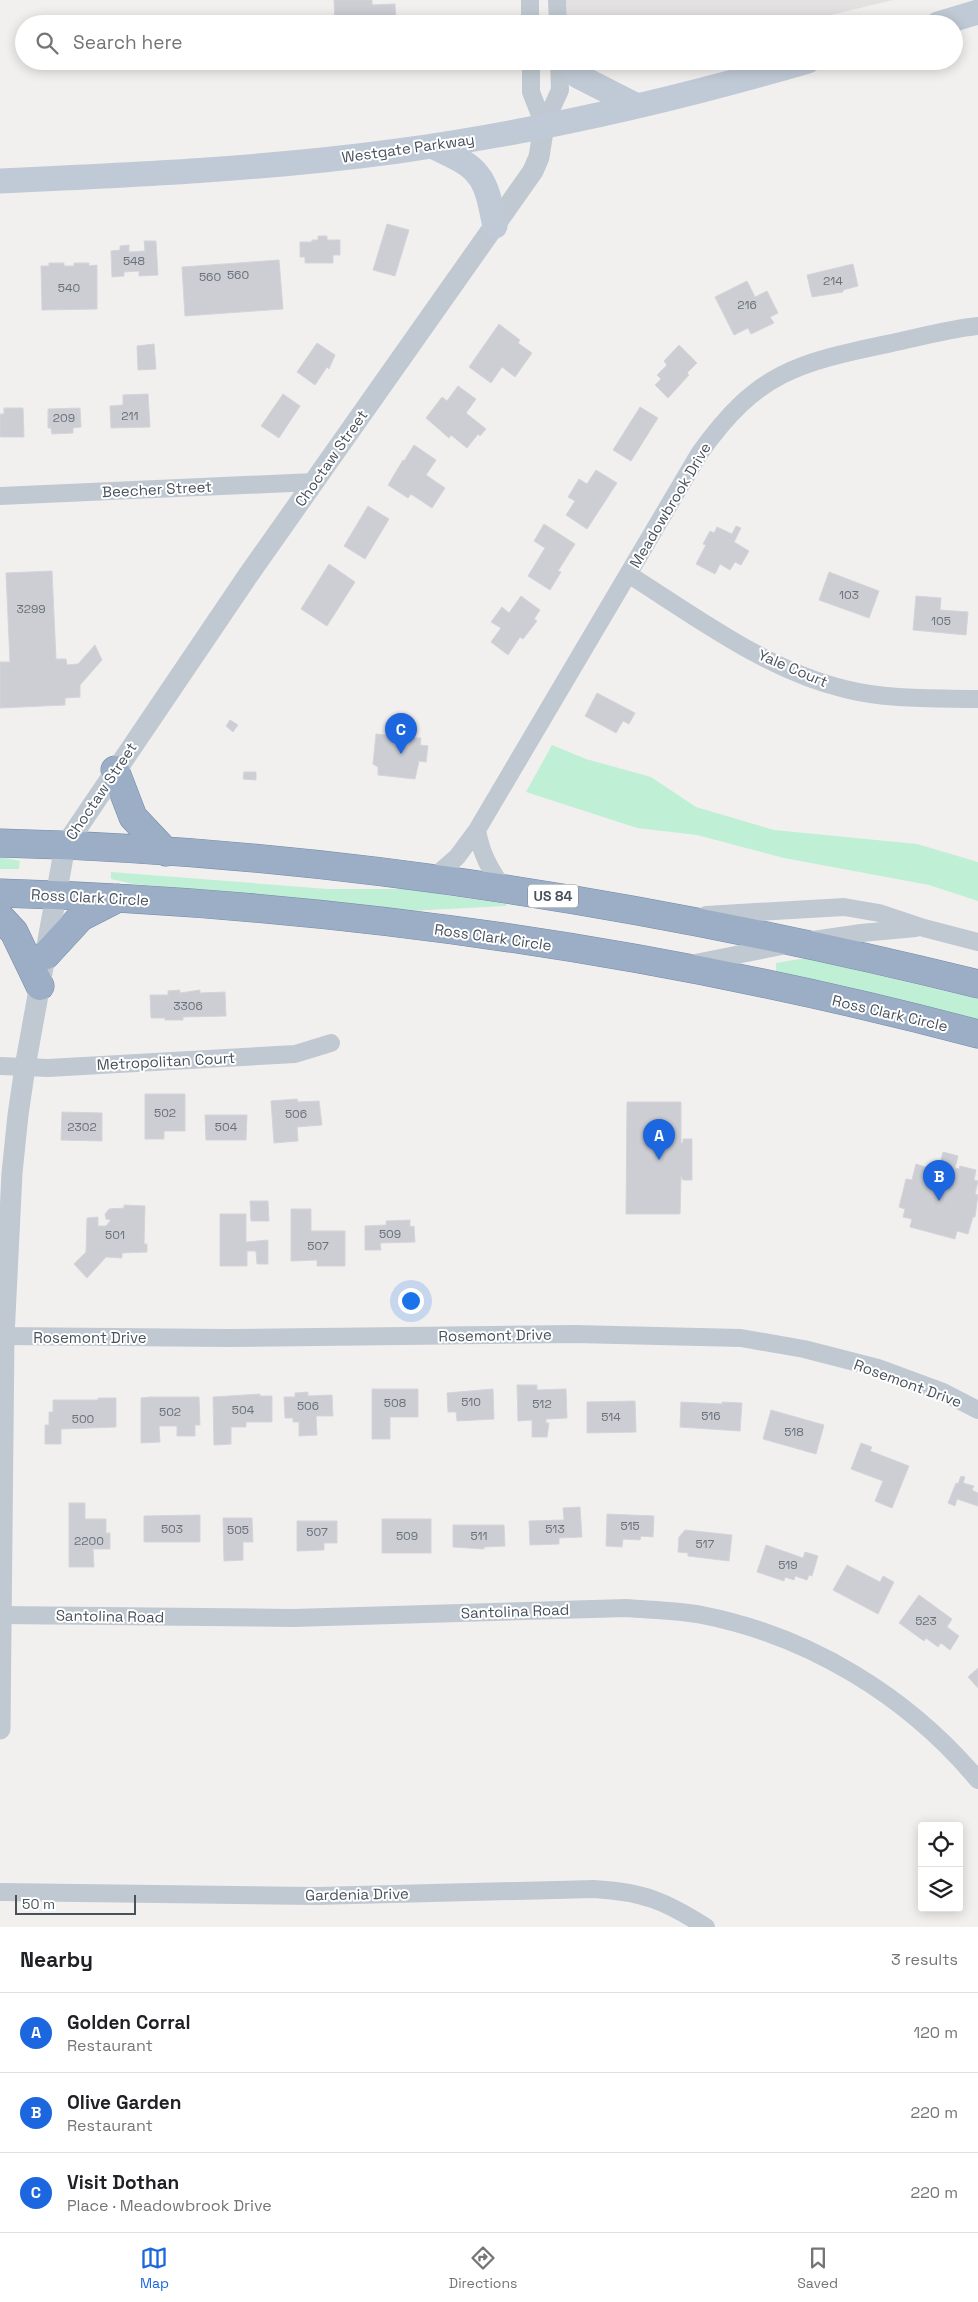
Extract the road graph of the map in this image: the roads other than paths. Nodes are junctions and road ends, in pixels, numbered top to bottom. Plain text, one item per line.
1 (530, 0) edge
2 (557, 0) edge
3 (978, 12) edge
4 (530, 15) edge
5 (558, 15) edge
6 (963, 16) edge
7 (531, 70) edge
8 (559, 70) edge
9 (573, 70) edge
10 (774, 70) edge
11 (637, 106) junction
12 (544, 124) junction
13 (432, 146) junction
14 (0, 181) edge
15 (495, 226) junction
16 (978, 326) edge
17 (314, 482) junction
18 (0, 496) edge
19 (628, 574) junction
20 (978, 699) edge
21 (115, 770) junction
22 (477, 830) junction
23 (0, 843) edge
24 (65, 846) junction
25 (166, 852) junction
26 (432, 879) junction
27 (503, 888) junction
28 (0, 893) edge
29 (57, 895) junction
30 (119, 898) junction
31 (0, 917) edge
32 (672, 917) junction
33 (924, 928) junction
34 (798, 942) junction
35 (978, 942) edge
36 (46, 955) junction
37 (673, 967) junction
38 (978, 984) edge
39 (40, 986) junction
40 (978, 1034) edge
41 (331, 1043) dead end
42 (0, 1066) edge
43 (25, 1067) junction
44 (2, 1336) edge
45 (978, 1410) edge
46 (1, 1615) edge
47 (0, 1729) edge
48 (978, 1780) edge
49 (0, 1892) edge
50 (706, 1927) edge

1 - 4 street
2 - 5 street
3 - 6 main road
7 - 12 street
8 - 12 street, Choctaw Street
9 - 11 main road
10 - 11 main road, Westgate Parkway
11 - 12 main road, Westgate Parkway
12 - 13 main road, Westgate Parkway
12 - 15 street, Choctaw Street
13 - 14 main road, Westgate Parkway
13 - 15 main road
15 - 17 street, Choctaw Street
16 - 19 street, Meadowbrook Drive
17 - 18 street, Beecher Street
17 - 21 street, Choctaw Street
19 - 20 street, Yale Court
19 - 22 street, Meadowbrook Drive
21 - 24 street, Choctaw Street
21 - 25 highway
22 - 26 street, Meadowbrook Drive
22 - 27 street
23 - 24 highway, US 84
24 - 25 highway, US 84
24 - 29 street, Choctaw Street
25 - 26 highway, US 84
26 - 27 highway, US 84
27 - 32 highway, US 84
28 - 29 highway, Ross Clark Circle
29 - 30 highway, Ross Clark Circle
29 - 36 street, Choctaw Street
30 - 36 highway
30 - 37 highway, Ross Clark Circle
31 - 39 highway
32 - 33 street
32 - 34 highway, US 84
33 - 34 street
33 - 35 street
34 - 37 street
34 - 38 highway, US 84
36 - 39 street, Choctaw Street
37 - 40 highway, Ross Clark Circle
39 - 43 street, Choctaw Street
41 - 43 street, Metropolitan Court
42 - 43 street, Metropolitan Court
43 - 44 street, Choctaw Street
44 - 45 street, Rosemont Drive
44 - 46 street, Choctaw Street
46 - 47 street, Choctaw Street
46 - 48 street, Santolina Road
49 - 50 street, Gardenia Drive

